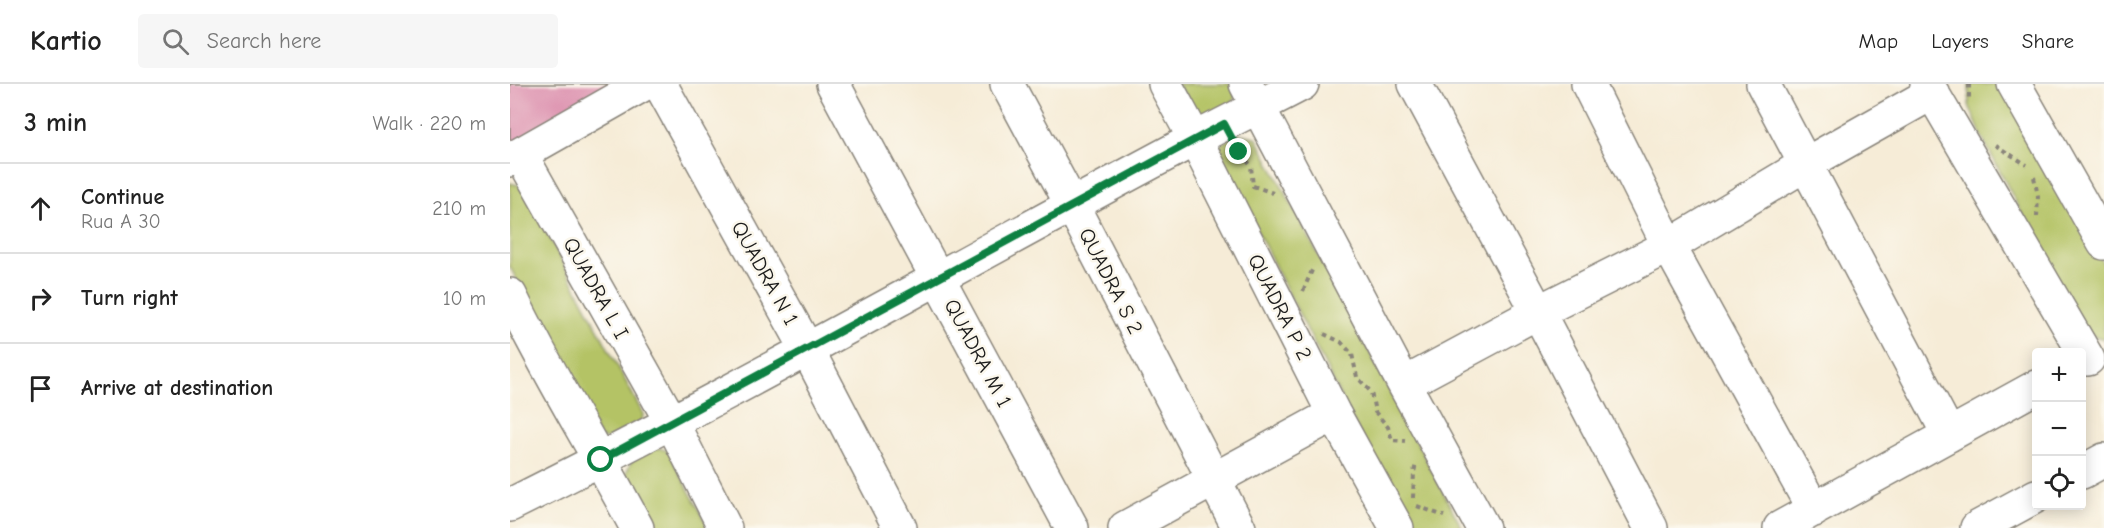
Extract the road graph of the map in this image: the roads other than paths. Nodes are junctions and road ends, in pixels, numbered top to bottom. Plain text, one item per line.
1 (644, 84) edge
2 (660, 84) edge
3 (833, 84) edge
4 (1007, 84) edge
5 (1165, 84) edge
6 (1302, 84) edge
7 (1415, 84) edge
8 (1588, 84) edge
9 (1763, 84) edge
10 (2014, 84) edge
11 (1929, 89) edge
12 (1252, 95) edge
13 (1209, 131) junction
14 (515, 157) edge
15 (1806, 164) junction
16 (1072, 205) junction
17 (2104, 243) edge
18 (1669, 246) junction
19 (939, 279) junction
20 (510, 295) edge
21 (1538, 312) junction
22 (517, 329) edge
23 (807, 349) junction
24 (2091, 357) edge
25 (1404, 384) junction
26 (2032, 390) edge
27 (1334, 414) junction
28 (670, 421) junction
29 (1948, 435) junction
30 (601, 460) junction
31 (2104, 460) edge
32 (2086, 470) edge
33 (1214, 478) junction
34 (2032, 499) edge
35 (510, 505) edge
36 (1814, 510) junction
37 (637, 528) edge
38 (725, 528) edge
39 (900, 528) edge
40 (1072, 528) edge
41 (1125, 528) edge
42 (1239, 528) edge
43 (1397, 528) edge
44 (1483, 528) edge
45 (1651, 528) edge
46 (1779, 528) edge
47 (1977, 528) edge

1 - 14 street
2 - 23 street, QUADRA N 1
3 - 19 street, QUADRA M 1
4 - 16 street, QUADRA S 2
5 - 13 street, QUADRA P 2
6 - 12 street
7 - 21 street
8 - 18 street
9 - 15 street
10 - 17 street
11 - 15 street
11 - 24 street
12 - 13 street
12 - 25 street
13 - 16 street
13 - 27 street, QUADRA P 2
14 - 28 street, QUADRA L I
15 - 18 street
15 - 29 street
16 - 19 street
16 - 33 street, QUADRA S 2
18 - 21 street
18 - 36 street
19 - 23 street
19 - 40 street, QUADRA M 1
20 - 22 street
21 - 25 street
21 - 45 street
22 - 30 street
23 - 28 street
23 - 39 street, QUADRA N 1
25 - 44 street
26 - 29 street
27 - 33 street
27 - 43 street, QUADRA P 2
28 - 30 street
28 - 38 street, QUADRA L I
29 - 36 street
30 - 35 street
30 - 37 street
31 - 32 street
33 - 41 street
33 - 42 street, QUADRA S 2
34 - 47 street
36 - 46 street

